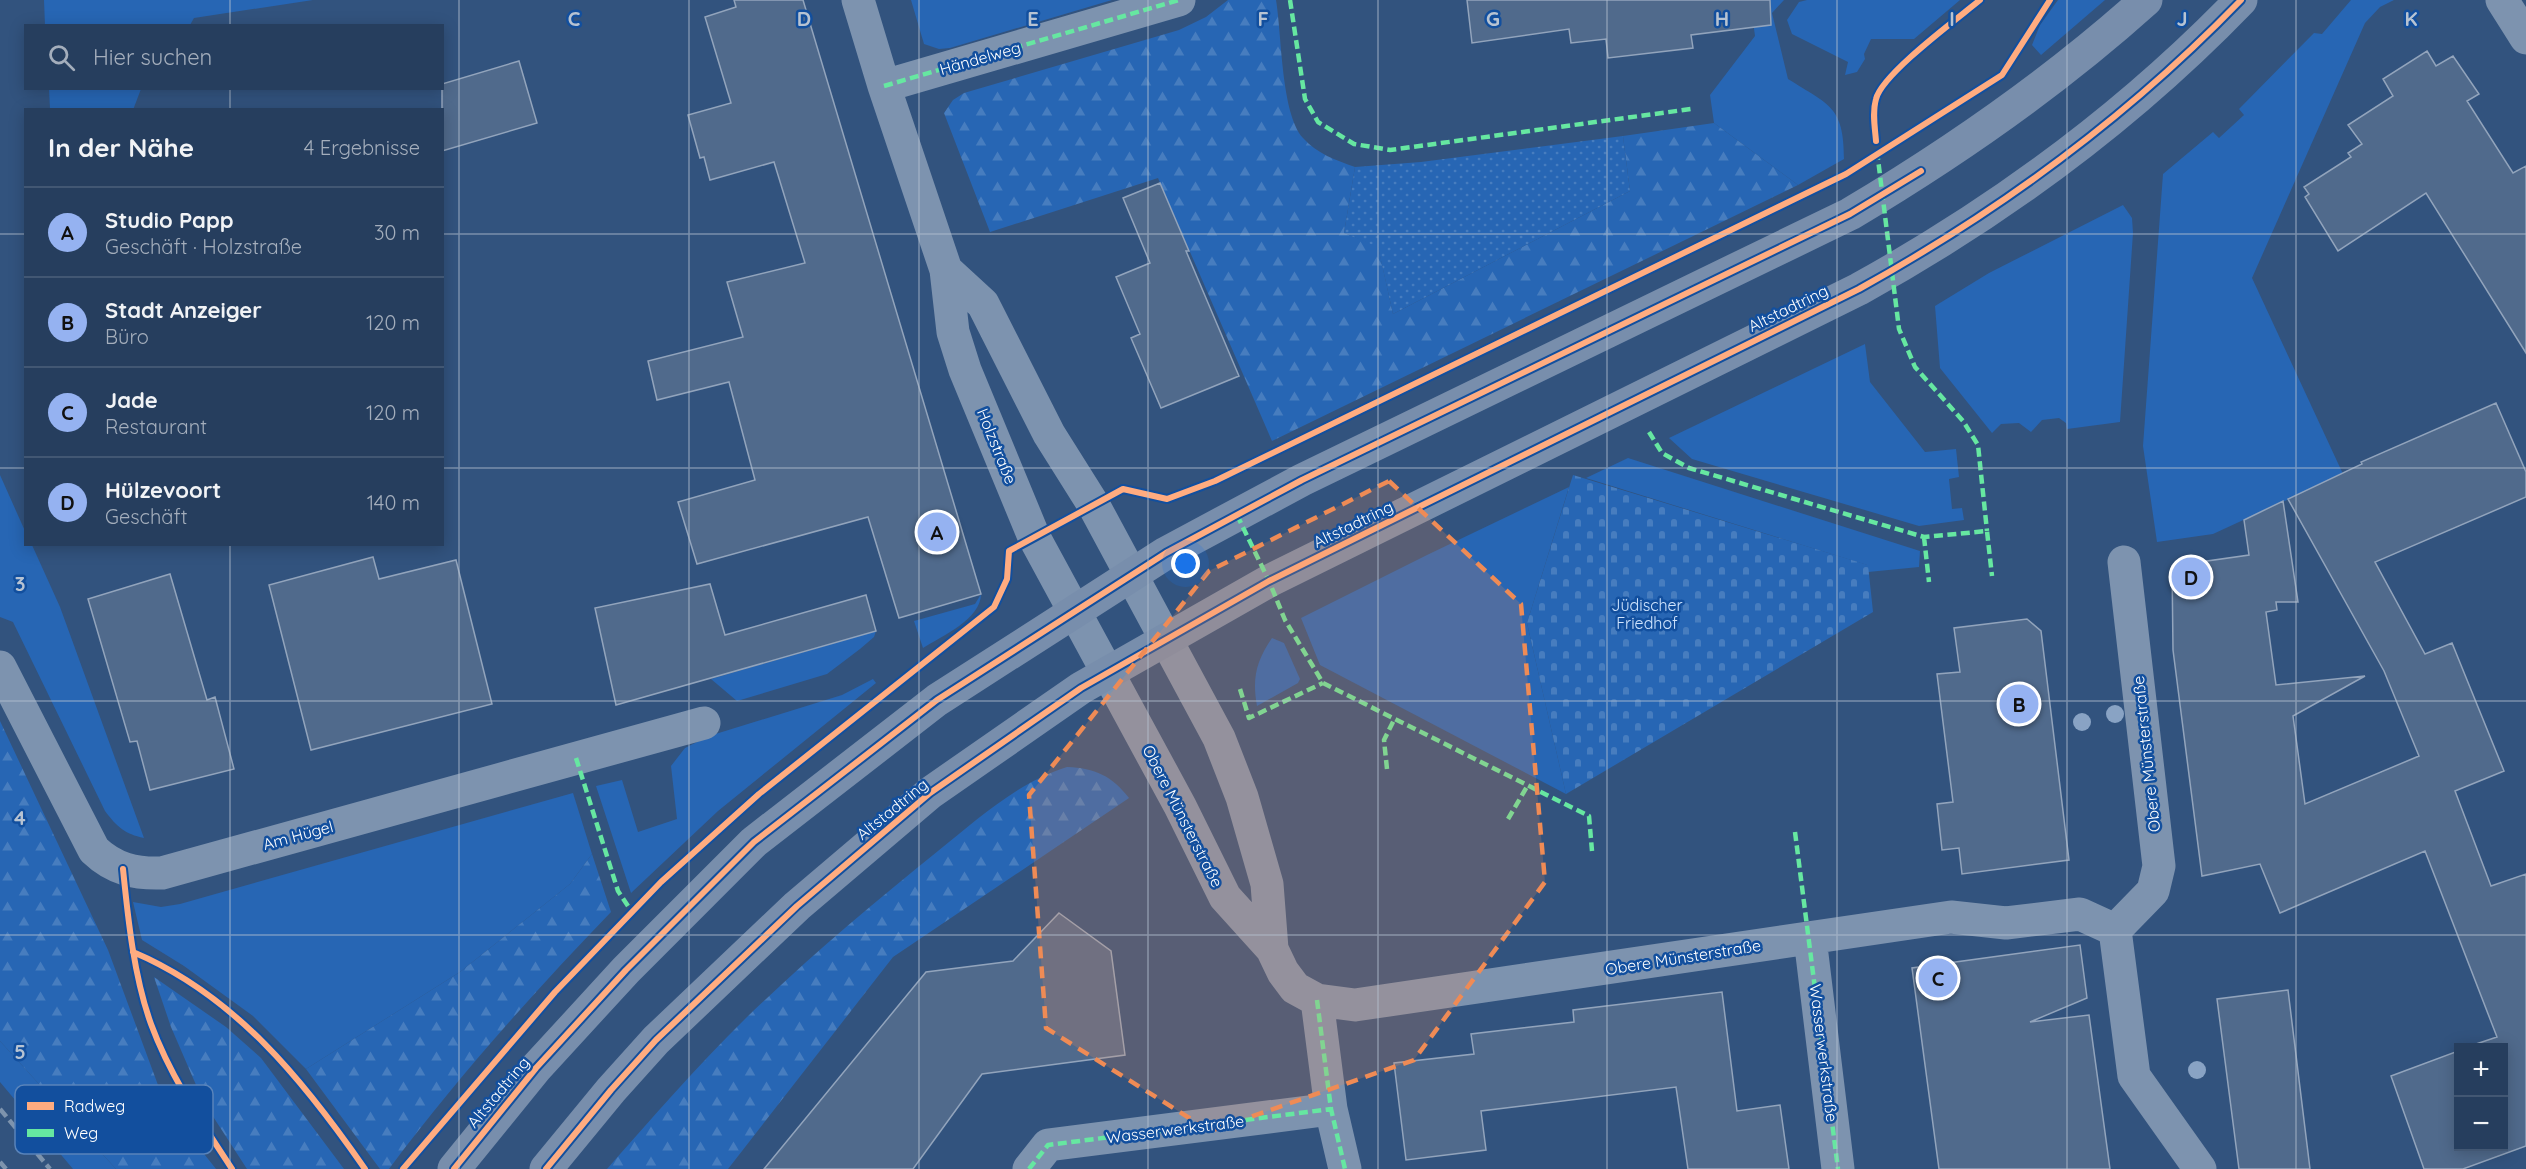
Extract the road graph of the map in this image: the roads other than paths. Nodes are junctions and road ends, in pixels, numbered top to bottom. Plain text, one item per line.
1 (858, 0) edge
2 (1179, 0) edge
3 (2146, 0) edge
4 (2241, 0) edge
5 (2502, 0) edge
6 (2526, 38) edge
7 (884, 86) junction
8 (946, 270) junction
9 (2124, 562) dead end
10 (1131, 574) junction
11 (1075, 613) junction
12 (1166, 640) junction
13 (0, 667) edge
14 (1108, 674) junction
15 (704, 723) dead end
16 (2115, 930) junction
17 (1810, 938) junction
18 (1272, 949) junction
19 (1317, 1000) junction
20 (1331, 1109) junction
21 (454, 1169) edge
22 (546, 1169) edge
23 (1029, 1169) edge
24 (1345, 1169) edge
25 (1838, 1169) edge
26 (2200, 1169) edge

1 - 7 street, Holzstraße
2 - 7 street, Händelweg
3 - 10 main road, Altstadtring
4 - 12 main road, Altstadtring
5 - 6 street
7 - 8 street, Holzstraße
8 - 10 street, Holzstraße
8 - 11 street, Holzstraße
9 - 16 street, Obere Münsterstraße
10 - 11 main road, Altstadtring
10 - 12 street
11 - 14 street
11 - 21 main road, Altstadtring
12 - 14 main road, Altstadtring
12 - 18 street, Obere Münsterstraße
13 - 15 street, Am Hügel
14 - 18 street, Obere Münsterstraße
14 - 22 main road, Altstadtring
16 - 17 street, Obere Münsterstraße
16 - 26 street
17 - 19 street, Obere Münsterstraße
17 - 25 street, Wasserwerkstraße
18 - 19 street, Obere Münsterstraße
19 - 20 street
20 - 23 street, Wasserwerkstraße
20 - 24 street

